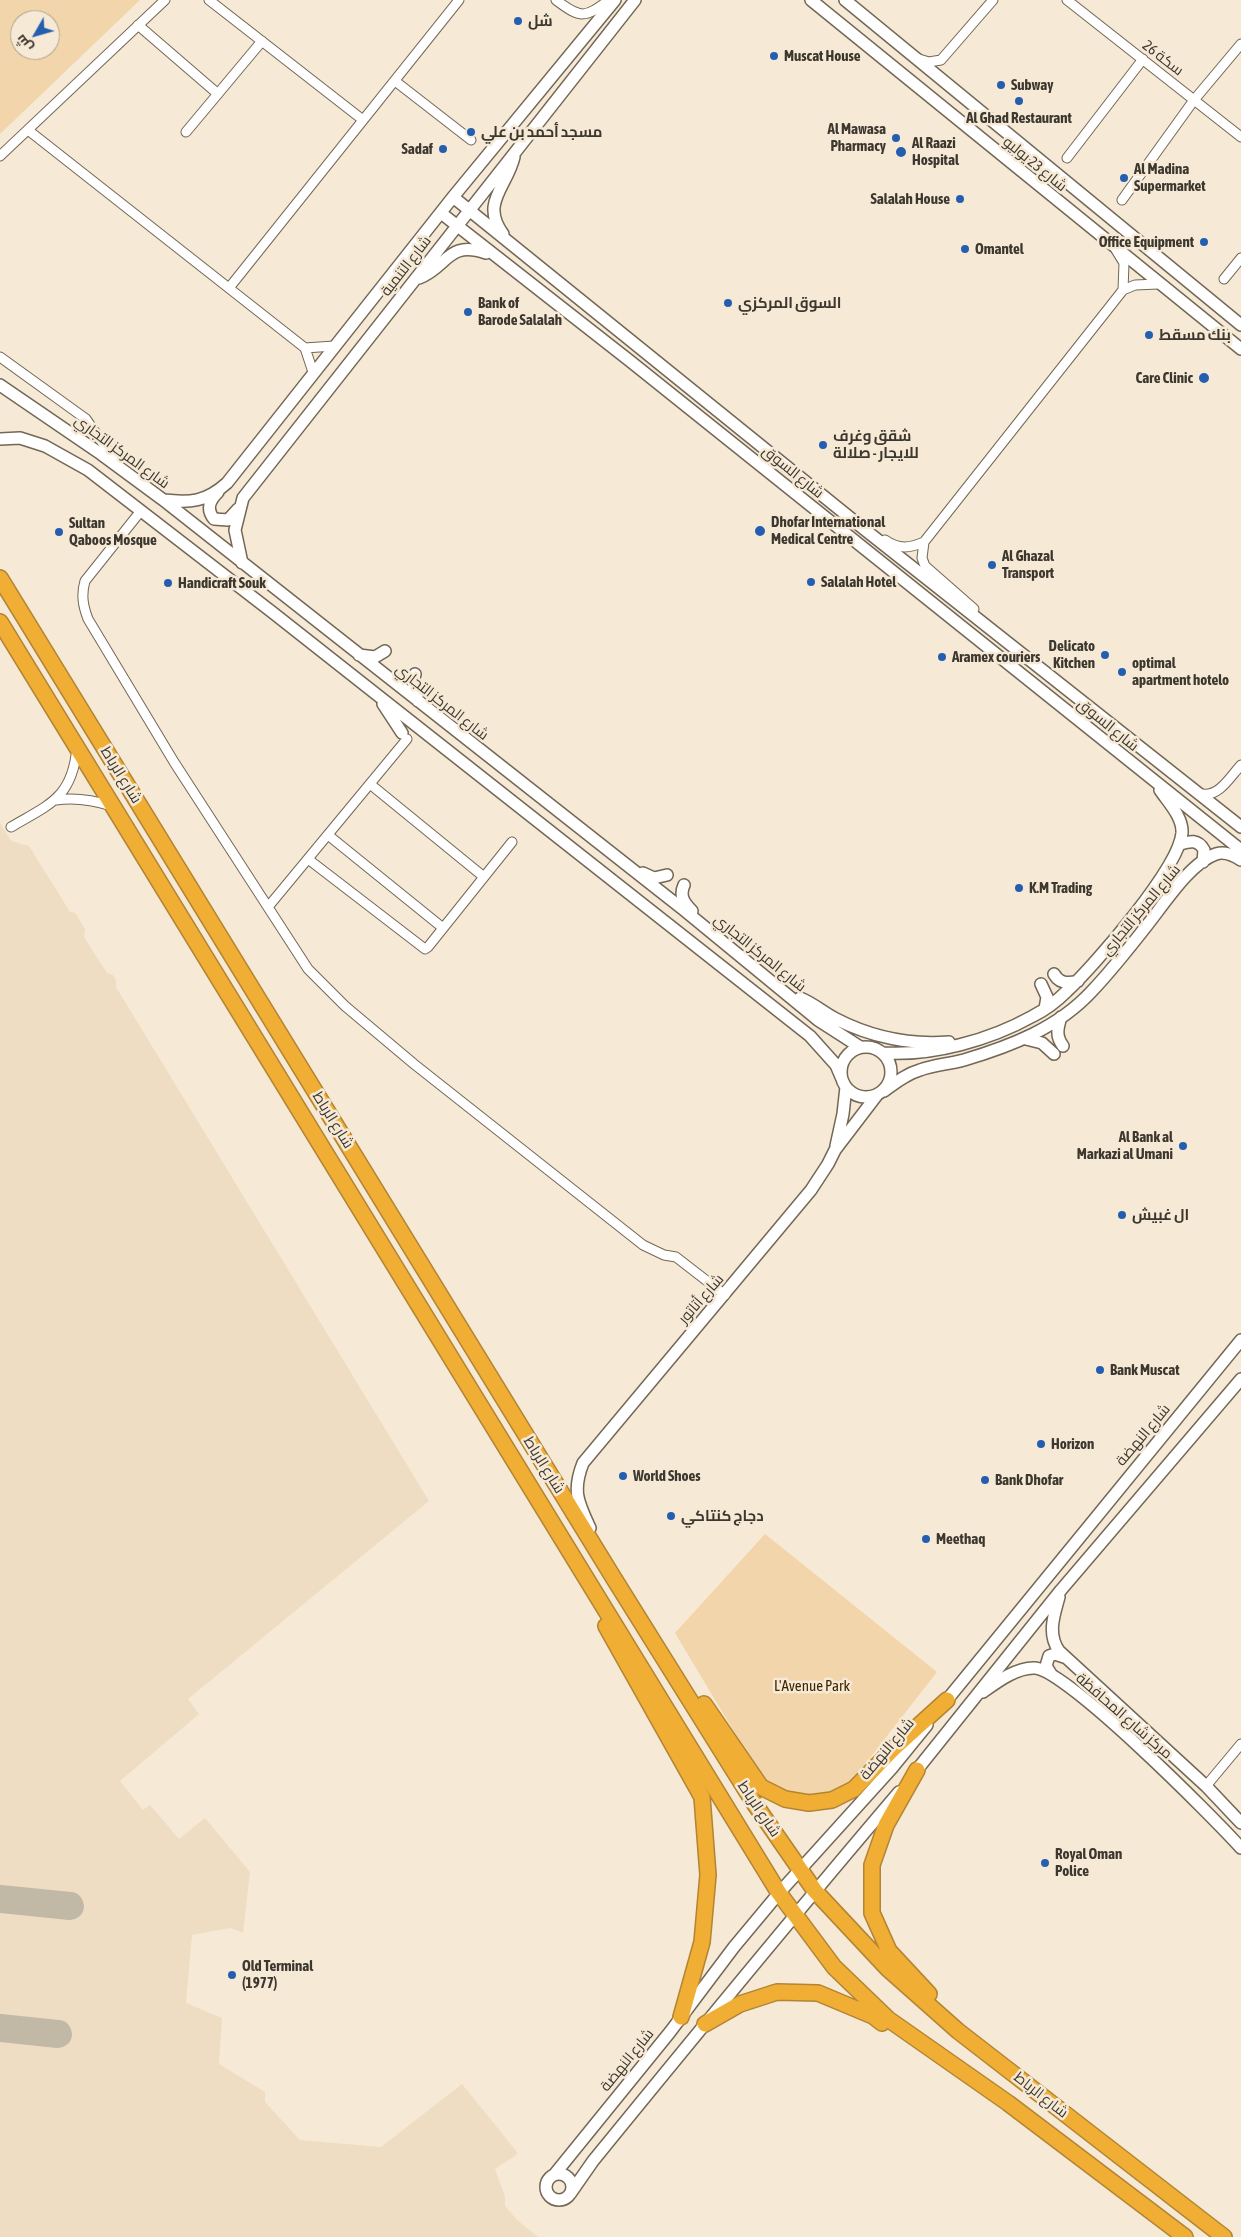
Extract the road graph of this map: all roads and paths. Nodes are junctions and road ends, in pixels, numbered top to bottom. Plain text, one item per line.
1 (165, 0) edge
2 (210, 0) edge
3 (459, 0) edge
4 (556, 0) edge
5 (609, 0) edge
6 (615, 0) edge
7 (635, 0) edge
8 (811, 0) edge
9 (845, 0) edge
10 (993, 0) edge
11 (1067, 0) edge
12 (138, 25) junction
13 (262, 41) junction
14 (1241, 44) edge
15 (943, 58) junction
16 (920, 59) junction
17 (1143, 59) junction
18 (395, 80) junction
19 (947, 82) junction
20 (218, 94) junction
21 (1194, 100) junction
22 (363, 120) junction
23 (28, 130) junction
24 (186, 132) dead end
25 (1241, 137) edge
26 (470, 140) dead end
27 (515, 151) junction
28 (0, 156) edge
29 (1067, 158) dead end
30 (453, 197) junction
31 (1122, 200) dead end
32 (469, 210) junction
33 (441, 213) junction
34 (457, 226) junction
35 (508, 242) junction
36 (1116, 250) junction
37 (493, 255) junction
38 (1241, 258) edge
39 (415, 279) junction
40 (1224, 279) dead end
41 (1158, 284) junction
42 (229, 288) junction
43 (1123, 290) junction
44 (1241, 325) edge
45 (334, 346) junction
46 (305, 348) junction
47 (1241, 349) edge
48 (0, 357) edge
49 (313, 372) junction
50 (0, 386) edge
51 (0, 438) edge
52 (119, 468) junction
53 (221, 489) junction
54 (162, 499) junction
55 (240, 506) junction
56 (140, 512) junction
57 (864, 529) junction
58 (924, 542) junction
59 (242, 564) junction
60 (0, 578) edge
61 (0, 622) edge
62 (991, 628) junction
63 (385, 651) dead end
64 (358, 655) junction
65 (415, 674) dead end
66 (378, 696) junction
67 (419, 703) junction
68 (404, 736) joint
69 (77, 748) junction
70 (1241, 765) edge
71 (1155, 781) junction
72 (370, 784) junction
73 (1202, 794) junction
74 (56, 800) junction
75 (113, 806) junction
76 (11, 827) dead end
77 (1241, 827) edge
78 (328, 835) junction
79 (512, 842) dead end
80 (1180, 844) junction
81 (1241, 850) edge
82 (308, 859) junction
83 (1241, 860) edge
84 (1203, 862) junction
85 (623, 863) junction
86 (667, 875) dead end
87 (484, 877) junction
88 (684, 885) dead end
89 (268, 907) junction
90 (444, 928) junction
91 (710, 931) junction
92 (1054, 974) dead end
93 (1078, 981) junction
94 (1041, 984) dead end
95 (787, 994) junction
96 (1045, 1009) junction
97 (1062, 1017) junction
98 (1026, 1038) junction
99 (971, 1040) junction
100 (1063, 1046) dead end
101 (860, 1047) junction
102 (883, 1053) junction
103 (1054, 1054) dead end
104 (844, 1083) junction
105 (880, 1093) junction
106 (835, 1150) junction
107 (725, 1295) junction
108 (1241, 1340) edge
109 (1241, 1379) edge
110 (613, 1577) junction
111 (592, 1587) junction
112 (1062, 1590) junction
113 (1064, 1657) junction
114 (1050, 1674) junction
115 (678, 1681) junction
116 (947, 1700) junction
117 (968, 1704) junction
118 (1241, 1744) edge
119 (917, 1770) junction
120 (1206, 1786) junction
121 (1241, 1823) edge
122 (1241, 1848) edge
123 (800, 1870) junction
124 (815, 1891) junction
125 (779, 1893) junction
126 (794, 1914) junction
127 (681, 2017) junction
128 (705, 2024) junction
129 (958, 2031) junction
130 (1008, 2103) junction
131 (554, 2175) junction
132 (570, 2194) junction
133 (1185, 2237) edge
134 (1224, 2237) edge

1 - 12 street
2 - 13 street
3 - 18 street
4 - 5 street
6 - 30 street, شارع التنمية
7 - 27 street, شارع التنمية
8 - 36 street, شارع 23 يوليو
9 - 16 street, شارع 23 يوليو
10 - 15 street
11 - 17 street, سكة 26
12 - 20 street
12 - 23 street
13 - 20 street
13 - 22 street
14 - 21 street
15 - 16 street
15 - 19 street
16 - 19 street, شارع 23 يوليو
17 - 21 street, سكة 26
17 - 29 street
18 - 22 street
18 - 26 street
19 - 44 street, شارع 23 يوليو
20 - 24 street
21 - 25 street, سكة 26
21 - 31 street
22 - 42 street
23 - 28 street
23 - 42 street
27 - 32 street, شارع التنمية
27 - 35 street
30 - 32 street, شارع السوق
30 - 33 street, شارع التنمية
32 - 34 street, شارع التنمية
32 - 35 street, شارع السوق
33 - 34 street, شارع السوق
33 - 45 street, شارع التنمية
34 - 37 street, شارع السوق
34 - 39 street, شارع التنمية
35 - 57 street, شارع السوق
36 - 41 street, شارع 23 يوليو
36 - 43 street
37 - 39 street
37 - 71 street, شارع السوق
38 - 40 street
39 - 55 street, شارع التنمية
41 - 43 street
41 - 47 street, شارع 23 يوليو
42 - 46 street
43 - 58 street
45 - 46 street
45 - 49 street, شارع التنمية
46 - 49 street
48 - 52 street
49 - 53 street, شارع التنمية
50 - 52 street, شارع المركز التجاري
51 - 56 street
52 - 54 street, شارع المركز التجاري
53 - 54 street, شارع التنمية
53 - 55 street
54 - 59 street, شارع المركز التجاري
55 - 59 street, شارع التنمية
56 - 66 street
56 - 89 street
57 - 58 street
57 - 62 street, شارع السوق
58 - 62 street
59 - 64 street, شارع المركز التجاري
60 - 110 highway, شارع الرباط
61 - 69 highway, شارع الرباط
62 - 73 street, شارع السوق
63 - 64 street
64 - 67 street, شارع المركز التجاري
65 - 67 street
66 - 68 street
66 - 104 street
67 - 85 street, شارع المركز التجاري
68 - 72 street
69 - 74 street
69 - 75 highway, شارع الرباط
70 - 73 street
71 - 80 street, شارع المركز التجاري
71 - 81 street, شارع السوق
72 - 78 street
72 - 87 street
73 - 77 street, شارع السوق
74 - 75 street
74 - 76 street
75 - 111 highway, شارع الرباط
78 - 82 street
78 - 90 street
79 - 87 street
80 - 84 street
80 - 93 street, شارع المركز التجاري
82 - 89 street
82 - 90 street
83 - 84 street, شارع المركز التجاري
84 - 97 street, شارع المركز التجاري
85 - 86 street
85 - 91 street, شارع المركز التجاري
87 - 90 street
88 - 91 street
89 - 107 street
91 - 95 street, شارع المركز التجاري
92 - 93 street
93 - 96 street, شارع المركز التجاري
94 - 96 street
95 - 99 street
95 - 101 street, شارع المركز التجاري
96 - 99 street, شارع المركز التجاري
97 - 98 street, شارع المركز التجاري
97 - 100 street
98 - 103 street
98 - 105 street, شارع المركز التجاري
99 - 102 street, شارع المركز التجاري
101 - 102 street
101 - 104 street
102 - 105 street
104 - 105 street
104 - 106 street, شارع أتاتور
105 - 106 street, شارع أتاتور
106 - 107 street, شارع أتاتور
107 - 110 street, شارع أتاتور
108 - 116 street, شارع النهضة
109 - 112 street
110 - 115 highway, شارع الرباط
111 - 125 highway, شارع الرباط
111 - 127 highway
112 - 113 street, مركز شارع المحافظة
112 - 117 street
113 - 114 street
113 - 120 street, مركز شارع المحافظة
114 - 117 street, مركز شارع المحافظة
114 - 122 street, مركز شارع المحافظة
115 - 116 highway
115 - 123 highway, شارع الرباط
116 - 123 street, شارع النهضة
117 - 119 street
118 - 120 street
119 - 124 street
119 - 129 highway
120 - 121 street, مركز شارع المحافظة
123 - 124 highway, شارع الرباط
123 - 125 street, شارع النهضة
124 - 126 street
124 - 129 highway, شارع الرباط
125 - 126 highway, شارع الرباط
125 - 127 street, شارع النهضة
126 - 128 street
126 - 130 highway, شارع الرباط
127 - 131 street, شارع النهضة
128 - 130 highway
128 - 132 street
129 - 134 highway, شارع الرباط
130 - 133 highway, شارع الرباط
131 - 132 street
131 - 132 street

